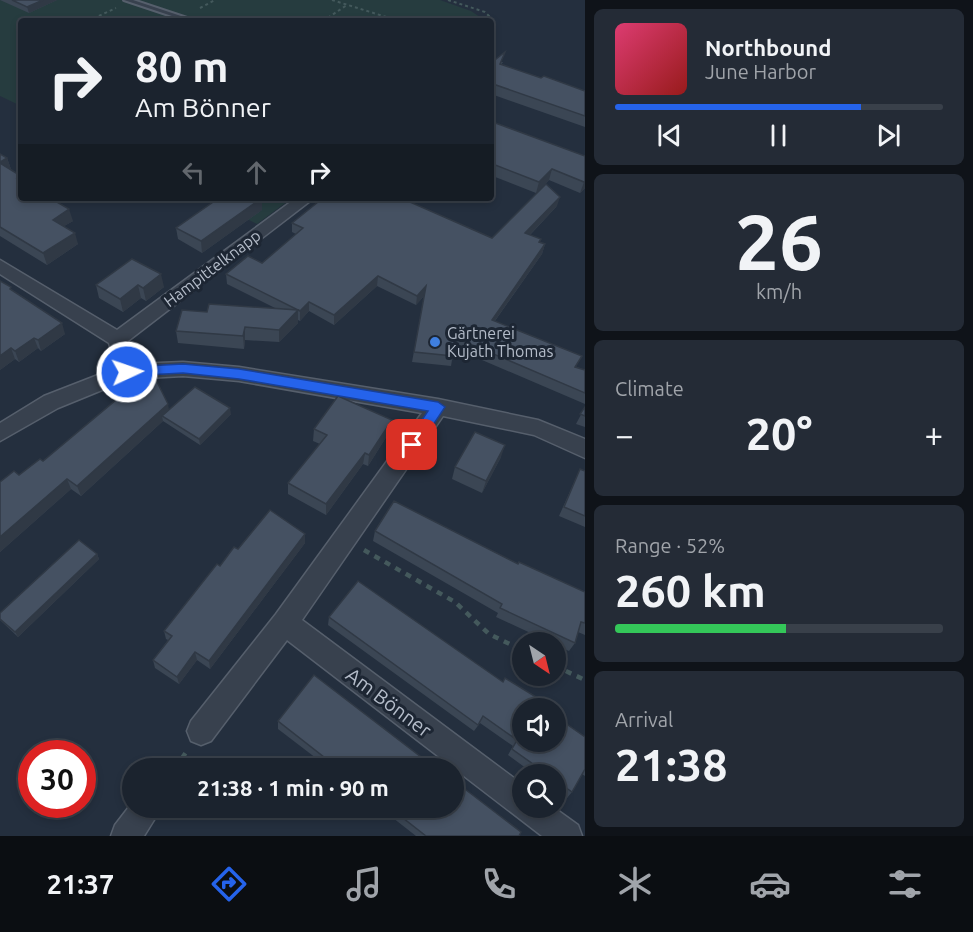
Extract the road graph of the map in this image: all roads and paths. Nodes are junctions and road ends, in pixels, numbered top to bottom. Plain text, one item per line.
1 (332, 0) edge
2 (448, 0) edge
3 (129, 1) edge
4 (348, 5) junction
5 (94, 18) edge
6 (183, 18) edge
7 (328, 18) edge
8 (389, 18) edge
9 (489, 18) edge
10 (302, 201) edge
11 (0, 266) edge
12 (118, 339) junction
13 (127, 372) junction
14 (438, 407) junction
15 (0, 434) edge
16 (585, 449) edge
17 (345, 539) junction
18 (285, 624) junction
19 (512, 645) edge
20 (566, 671) edge
21 (585, 680) edge
22 (201, 731) dead end
23 (512, 794) edge
24 (139, 818) edge
25 (543, 818) edge
26 (126, 836) edge
27 (567, 836) edge

1 - 4 path
2 - 9 path
3 - 5 path
3 - 6 lane
4 - 7 path
4 - 8 path
10 - 12 street, Hampittelknapp
11 - 12 street
12 - 13 street
13 - 14 street
13 - 15 street
14 - 16 street
14 - 17 street
17 - 18 street
17 - 19 path
18 - 22 street
18 - 23 street, Am Bönner
20 - 21 path
24 - 26 street
25 - 27 street

